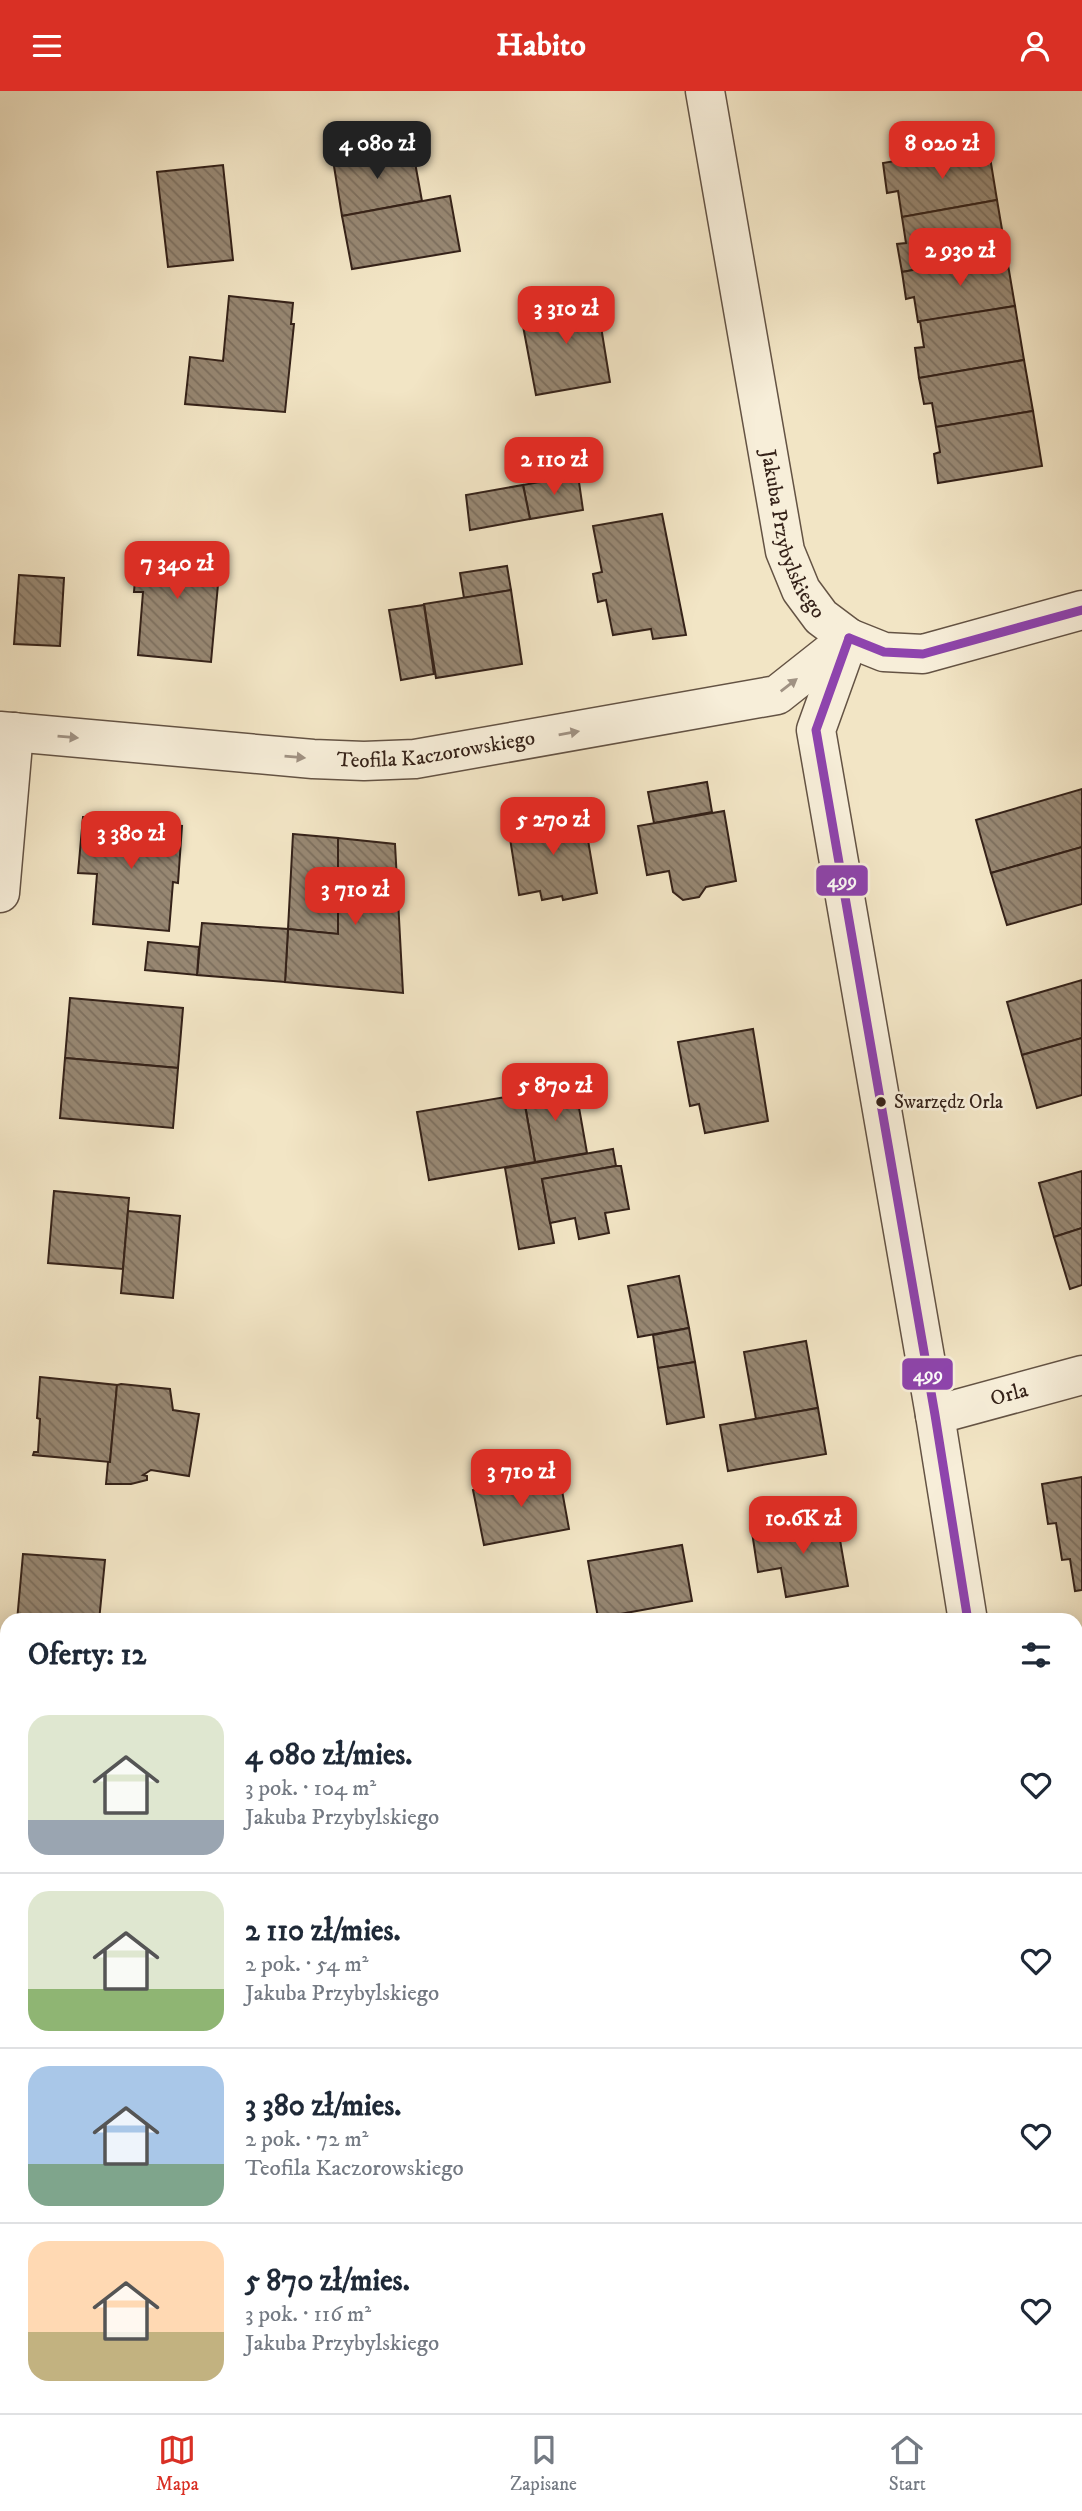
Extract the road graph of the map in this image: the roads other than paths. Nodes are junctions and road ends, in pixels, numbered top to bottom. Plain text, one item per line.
1 (705, 91) edge
2 (1082, 610) edge
3 (849, 638) junction
4 (7, 732) edge
5 (0, 893) edge
6 (1082, 1375) edge
7 (936, 1415) junction
8 (967, 1613) edge

1 - 3 street, Jakuba Przybylskiego
2 - 3 street
4 -> 3 street, Teofila Kaczorowskiego
3 - 7 street, Jakuba Przybylskiego
4 - 5 street
6 - 7 street, Orla
7 - 8 street, Jakuba Przybylskiego

